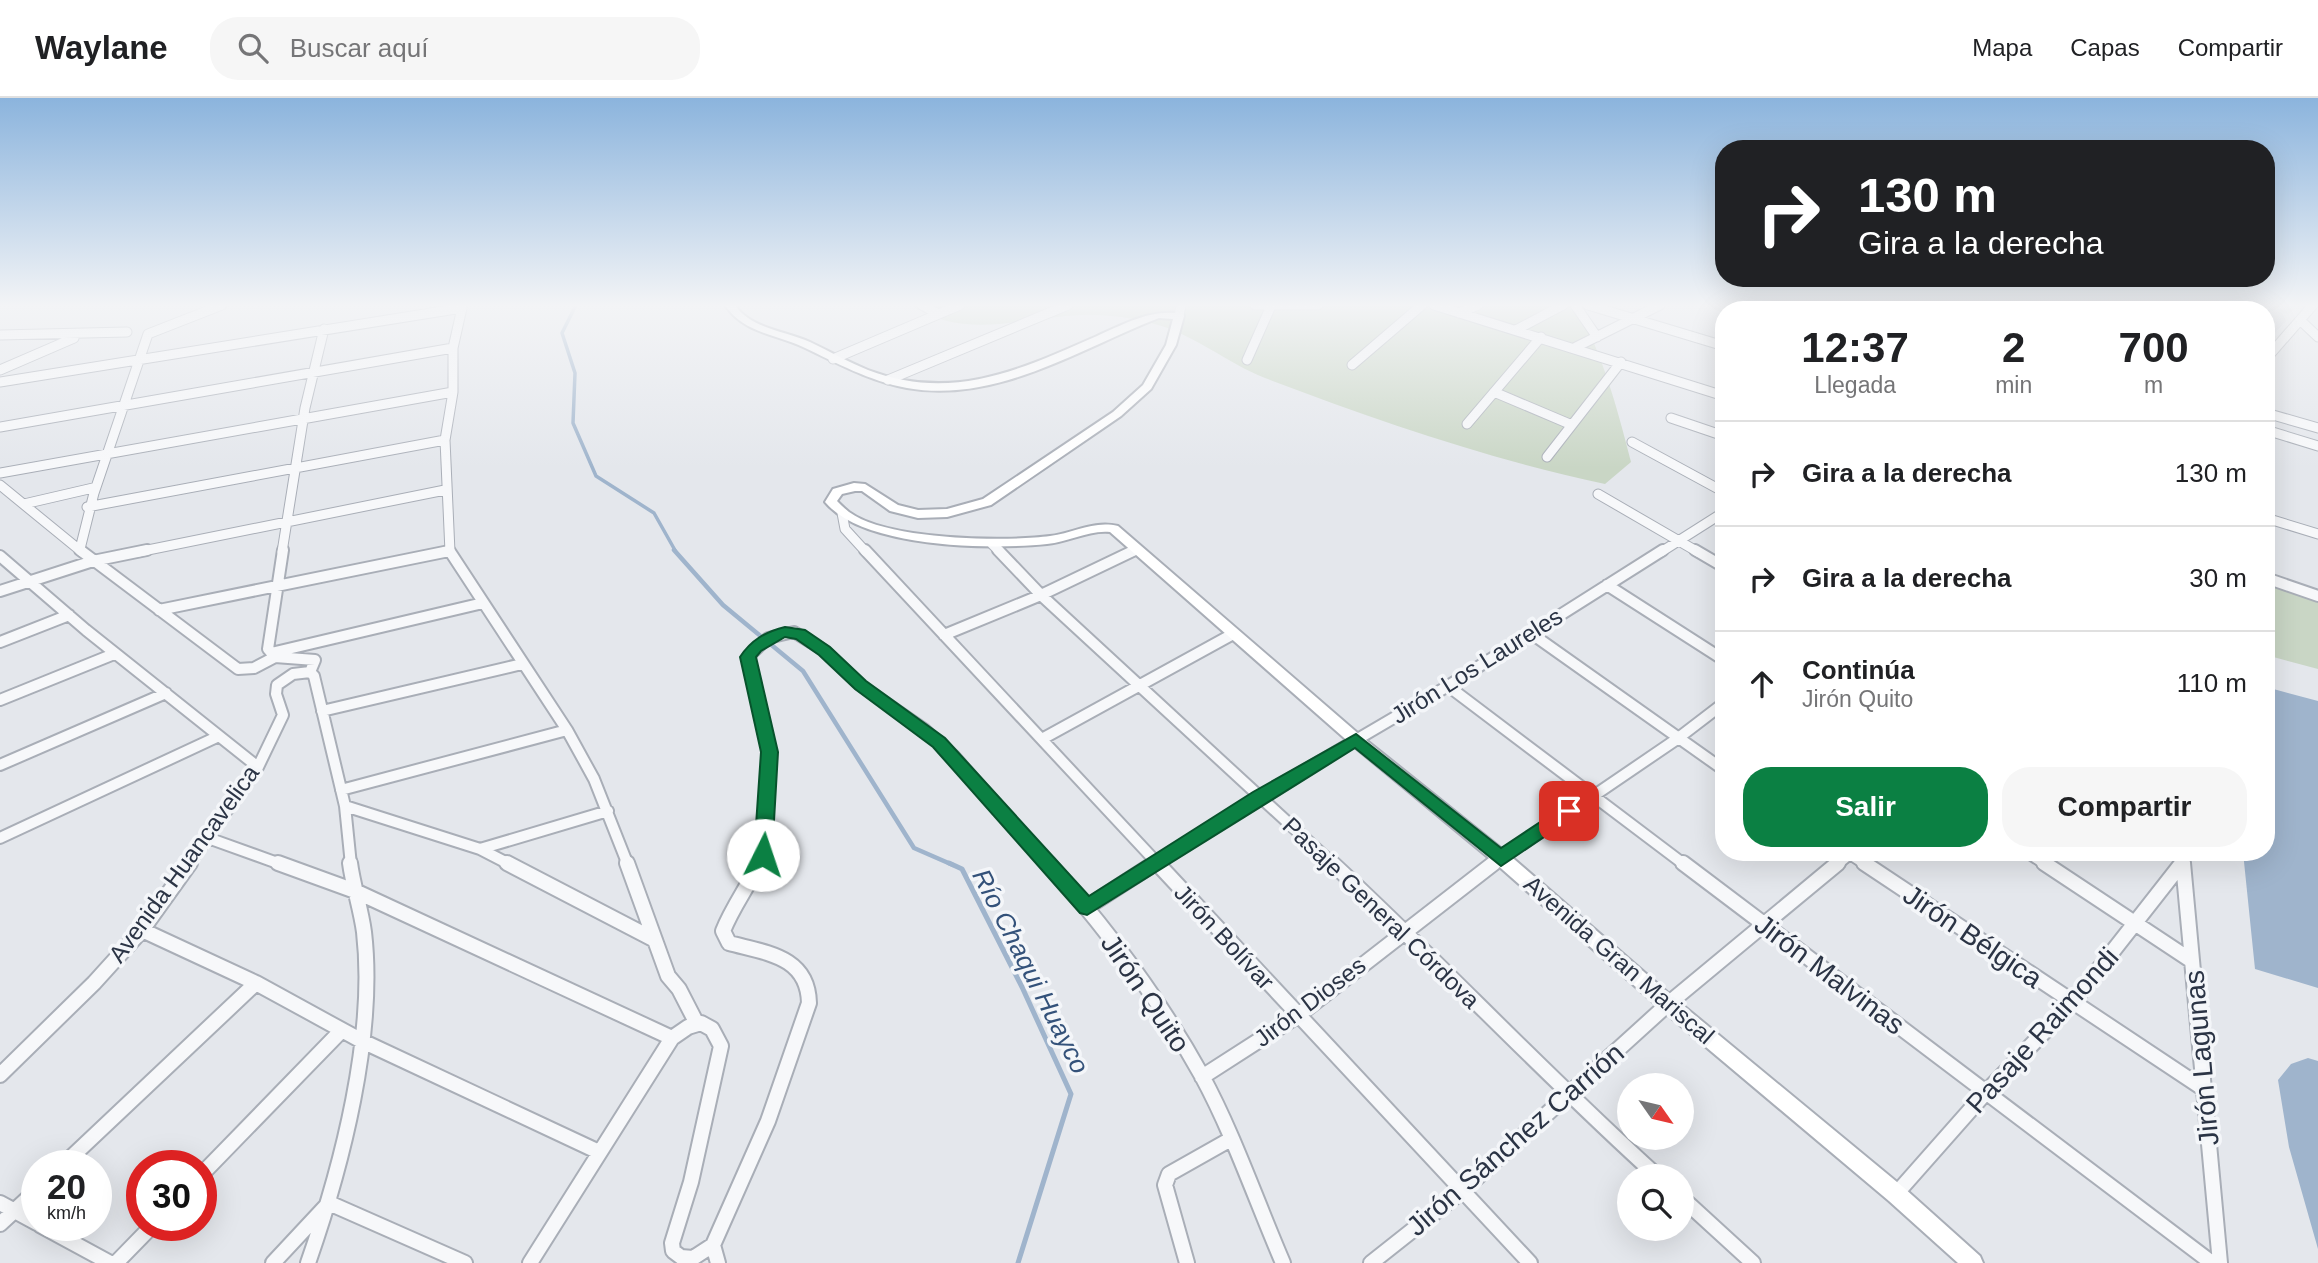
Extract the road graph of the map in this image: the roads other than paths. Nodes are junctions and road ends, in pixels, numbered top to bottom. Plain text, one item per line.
1 (24, 359) edge
2 (146, 359) edge
3 (316, 359) edge
4 (386, 359) edge
5 (453, 359) edge
6 (834, 359) edge
7 (938, 359) edge
8 (1050, 359) edge
9 (1163, 359) edge
10 (1359, 359) edge
11 (1522, 359) edge
12 (1613, 359) edge
13 (136, 361) junction
14 (1621, 362) junction
15 (1352, 365) dead end
16 (0, 370) edge
17 (312, 372) junction
18 (888, 380) junction
19 (0, 382) edge
20 (453, 392) junction
21 (1494, 392) junction
22 (1715, 393) edge
23 (124, 406) junction
24 (2275, 416) edge
25 (302, 418) junction
26 (1671, 418) dead end
27 (1466, 424) dead end
28 (1573, 425) junction
29 (0, 427) edge
30 (2318, 428) edge
31 (1715, 433) edge
32 (2275, 433) edge
33 (445, 440) junction
34 (1632, 442) dead end
35 (2318, 446) edge
36 (105, 452) junction
37 (1547, 457) dead end
38 (294, 468) junction
39 (0, 472) edge
40 (0, 485) edge
41 (1715, 487) edge
42 (93, 488) junction
43 (445, 490) junction
44 (1598, 494) dead end
45 (24, 505) junction
46 (87, 507) junction
47 (842, 513) junction
48 (1715, 517) edge
49 (2275, 521) edge
50 (284, 525) junction
51 (2318, 534) edge
52 (1678, 540) junction
53 (992, 544) junction
54 (80, 549) junction
55 (1137, 549) junction
56 (449, 551) junction
57 (0, 556) edge
58 (93, 561) junction
59 (1715, 561) edge
60 (29, 580) junction
61 (2275, 581) edge
62 (279, 583) junction
63 (1607, 585) junction
64 (0, 591) edge
65 (1041, 595) junction
66 (2318, 596) edge
67 (483, 603) junction
68 (159, 610) junction
69 (69, 615) junction
70 (1233, 634) junction
71 (1532, 634) junction
72 (944, 635) junction
73 (0, 642) edge
74 (114, 654) junction
75 (1715, 654) edge
76 (272, 655) junction
77 (522, 664) junction
78 (306, 672) junction
79 (1140, 686) junction
80 (1448, 686) junction
81 (166, 693) junction
82 (0, 700) edge
83 (322, 711) junction
84 (1715, 711) edge
85 (567, 730) junction
86 (219, 736) junction
87 (1042, 739) junction
88 (1677, 739) junction
89 (1356, 740) junction
90 (1715, 764) edge
91 (0, 765) edge
92 (258, 767) junction
93 (341, 790) junction
94 (1592, 796) junction
95 (1259, 797) junction
96 (345, 806) junction
97 (608, 811) junction
98 (0, 838) edge
99 (208, 838) junction
100 (480, 849) junction
101 (1501, 858) junction
102 (1839, 861) edge
103 (1861, 861) edge
104 (2041, 861) edge
105 (2179, 861) edge
106 (2182, 861) edge
107 (1157, 864) junction
108 (355, 891) junction
109 (1087, 907) junction
110 (2136, 922) junction
111 (1763, 925) junction
112 (1404, 929) junction
113 (142, 930) junction
114 (655, 940) junction
115 (2192, 961) junction
116 (256, 983) junction
117 (2073, 1002) junction
118 (1668, 1004) junction
119 (1297, 1016) junction
120 (696, 1022) junction
121 (342, 1030) junction
122 (672, 1038) junction
123 (362, 1041) junction
124 (0, 1075) edge
125 (1202, 1077) junction
126 (2204, 1089) junction
127 (1987, 1091) junction
128 (1567, 1095) junction
129 (1231, 1139) junction
130 (79, 1150) edge
131 (599, 1152) junction
132 (217, 1159) edge
133 (1644, 1164) edge
134 (1462, 1191) junction
135 (1896, 1194) junction
136 (0, 1203) edge
137 (329, 1203) junction
138 (21, 1205) edge
139 (1694, 1209) edge
140 (14, 1211) junction
141 (21, 1215) edge
142 (0, 1224) edge
143 (71, 1241) edge
144 (136, 1241) edge
145 (713, 1245) junction
146 (113, 1263) edge
147 (273, 1263) edge
148 (308, 1263) edge
149 (465, 1263) edge
150 (530, 1263) edge
151 (718, 1263) edge
152 (1187, 1263) edge
153 (1283, 1263) edge
154 (1371, 1263) edge
155 (1530, 1263) edge
156 (1753, 1263) edge
157 (1973, 1263) edge
158 (2212, 1263) edge
159 (2220, 1263) edge

1 - 16 street
2 - 13 street
3 - 17 street
4 - 17 street
5 - 20 street
6 - 18 street
7 - 18 street
8 - 18 street
9 - 47 street
10 - 15 street
11 - 21 street
12 - 14 street
13 - 19 street
13 - 23 street
14 - 22 street
14 - 28 street
17 - 23 street
17 - 25 street
20 - 25 street
20 - 33 street
21 - 27 street
21 - 28 street
23 - 29 street
23 - 36 street
24 - 30 street
25 - 36 street
25 - 38 street
26 - 31 street
28 - 37 street
32 - 35 street
33 - 38 street
33 - 43 street
34 - 41 street
36 - 39 street
36 - 42 street
38 - 46 street
38 - 50 street
40 - 45 street
42 - 45 street
42 - 46 street
43 - 50 street
43 - 56 street
44 - 52 street
45 - 54 street
46 - 54 street
47 - 53 street, Avenida Gran Mariscal
47 - 72 street, Jirón Bolívar
48 - 52 street, Jirón Los Laureles
49 - 51 street
50 - 58 street
50 - 62 street
52 - 59 street
52 - 63 street, Jirón Los Laureles
53 - 55 street, Avenida Gran Mariscal
53 - 65 street, Pasaje General Córdova
54 - 58 street
55 - 65 street
55 - 70 street, Avenida Gran Mariscal
56 - 62 street
56 - 67 street
57 - 60 street
58 - 60 street
58 - 68 street
60 - 64 street
60 - 69 street
61 - 66 street
62 - 68 street
62 - 76 street
63 - 71 street, Jirón Los Laureles
63 - 75 street
65 - 72 street
65 - 79 street, Pasaje General Córdova
67 - 76 street
67 - 77 street
68 - 76 street
69 - 73 street
69 - 74 street
70 - 79 street
70 - 89 street, Avenida Gran Mariscal
71 - 80 street, Jirón Los Laureles
71 - 88 street
72 - 87 street, Jirón Bolívar
74 - 81 street
74 - 82 street
76 - 78 street
77 - 83 street
77 - 85 street
78 - 83 street
78 - 92 street, Avenida Huancavelica
79 - 87 street
79 - 95 street, Pasaje General Córdova
80 - 89 street, Jirón Los Laureles
80 - 94 street, Jirón Malvinas
81 - 86 street
81 - 91 street
83 - 93 street
84 - 88 street, Jirón Dioses
85 - 93 street
85 - 97 street
86 - 92 street
86 - 98 street
87 - 107 street, Jirón Bolívar
88 - 90 street
88 - 94 street, Jirón Dioses
89 - 95 street, Jirón Los Laureles
89 - 101 street, Avenida Gran Mariscal
92 - 99 street, Avenida Huancavelica
93 - 96 street
94 - 101 street, Jirón Dioses
94 - 111 street, Jirón Malvinas
95 - 107 street, Jirón Los Laureles
95 - 112 street, Pasaje General Córdova
96 - 100 street
96 - 108 street
97 - 100 street
97 - 114 street
99 - 108 street
99 - 113 street, Avenida Huancavelica
100 - 114 street
101 - 112 street, Jirón Dioses
101 - 118 street, Avenida Gran Mariscal
102 - 111 street, Jirón Sánchez Carrión
103 - 117 street, Jirón Bélgica
104 - 110 street
105 - 110 street, Pasaje Raimondi
106 - 115 street, Jirón Lagunas
107 - 109 street, Jirón Los Laureles
107 - 119 street, Jirón Bolívar
108 - 122 street
108 - 123 street
109 - 125 street, Jirón Quito
109 - 145 street, Jirón Quito
110 - 115 street
110 - 117 street, Pasaje Raimondi
111 - 118 street, Jirón Sánchez Carrión
111 - 127 street, Jirón Malvinas
112 - 119 street, Jirón Dioses
112 - 128 street, Pasaje General Córdova
113 - 116 street
113 - 124 street, Avenida Huancavelica
114 - 120 street
115 - 126 street, Jirón Lagunas
116 - 121 street
116 - 130 street
117 - 126 street, Jirón Bélgica
117 - 127 street, Pasaje Raimondi
118 - 128 street, Jirón Sánchez Carrión
118 - 135 street, Avenida Gran Mariscal
119 - 125 street, Jirón Dioses
119 - 134 street, Jirón Bolívar
120 - 122 street
120 - 145 street
121 - 123 street
121 - 132 street
122 - 131 street
123 - 131 street
123 - 137 street
125 - 129 street, Jirón Quito
126 - 159 street, Jirón Lagunas
127 - 135 street, Pasaje Raimondi
127 - 158 street, Jirón Malvinas
128 - 133 street, Pasaje General Córdova
128 - 134 street, Jirón Sánchez Carrión
129 - 152 street
129 - 153 street, Jirón Quito
131 - 150 street
134 - 154 street, Jirón Sánchez Carrión
134 - 155 street, Jirón Bolívar
135 - 157 street, Avenida Gran Mariscal
136 - 140 street
137 - 147 street
137 - 148 street
137 - 149 street
138 - 140 street
139 - 156 street
140 - 141 street
140 - 142 street
143 - 146 street
144 - 146 street
145 - 151 street

